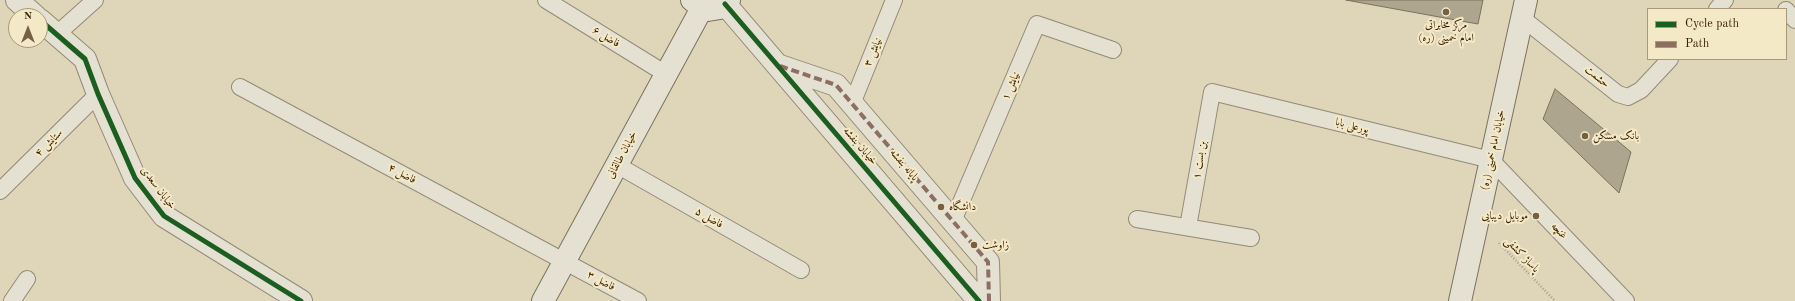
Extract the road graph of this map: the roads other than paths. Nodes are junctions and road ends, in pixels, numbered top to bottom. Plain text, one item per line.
1 (17, 0) edge
2 (95, 0) edge
3 (546, 0) edge
4 (894, 0) edge
5 (1725, 0) edge
6 (1777, 0) edge
7 (727, 2) edge
8 (697, 4) edge
9 (26, 8) edge
10 (1718, 8) edge
11 (1783, 8) edge
12 (1524, 9) edge
13 (1787, 12) edge
14 (1795, 20) edge
15 (48, 27) edge
16 (57, 34) junction
17 (1113, 50) dead end
18 (1669, 60) edge
19 (777, 65) junction
20 (666, 74) junction
21 (240, 87) dead end
22 (1212, 92) joint
23 (98, 94) junction
24 (852, 104) junction
25 (1491, 160) junction
26 (617, 165) junction
27 (0, 191) edge
28 (1137, 219) dead end
29 (953, 221) junction
30 (1188, 228) junction
31 (1251, 238) dead end
32 (564, 261) junction
33 (801, 270) dead end
34 (27, 279) dead end
35 (12, 301) edge
36 (301, 301) edge
37 (543, 301) edge
38 (638, 301) edge
39 (979, 301) edge
40 (989, 301) edge
41 (1460, 301) edge
42 (1626, 301) edge

1 - 9 street
2 - 16 lane
3 - 20 lane, فاضل ۶
4 - 24 lane, نیایش ۳
5 - 10 lane
6 - 11 lane
7 - 8 street
7 - 19 street, خیابان بنفشه
8 - 20 street, خیابان طالقانی
12 - 18 lane, حشمت
12 - 25 street, خیابان امام خمینی (ره)
13 - 14 lane
15 - 16 street, خیابان سعدی
16 - 23 street, خیابان سعدی
17 - 29 lane, نیایش ۱
19 - 24 street, پایانه بنفشه
19 - 39 street, خیابان بنفشه
20 - 26 street, خیابان طالقانی
21 - 32 lane, فاضل ۴
22 - 25 lane, پورعلی بابا
22 - 30 lane, بن بست ۱
23 - 27 lane, ستایش ۴
23 - 36 street, خیابان سعدی
24 - 29 street, پایانه بنفشه
25 - 41 street, خیابان امام خمینی (ره)
25 - 42 lane, غنچه
26 - 32 street, خیابان طالقانی
26 - 33 lane, فاضل ۵
28 - 30 lane
29 - 40 street, پایانه بنفشه
30 - 31 lane
32 - 37 street, خیابان طالقانی
32 - 38 lane, فاضل ۳
34 - 35 lane

